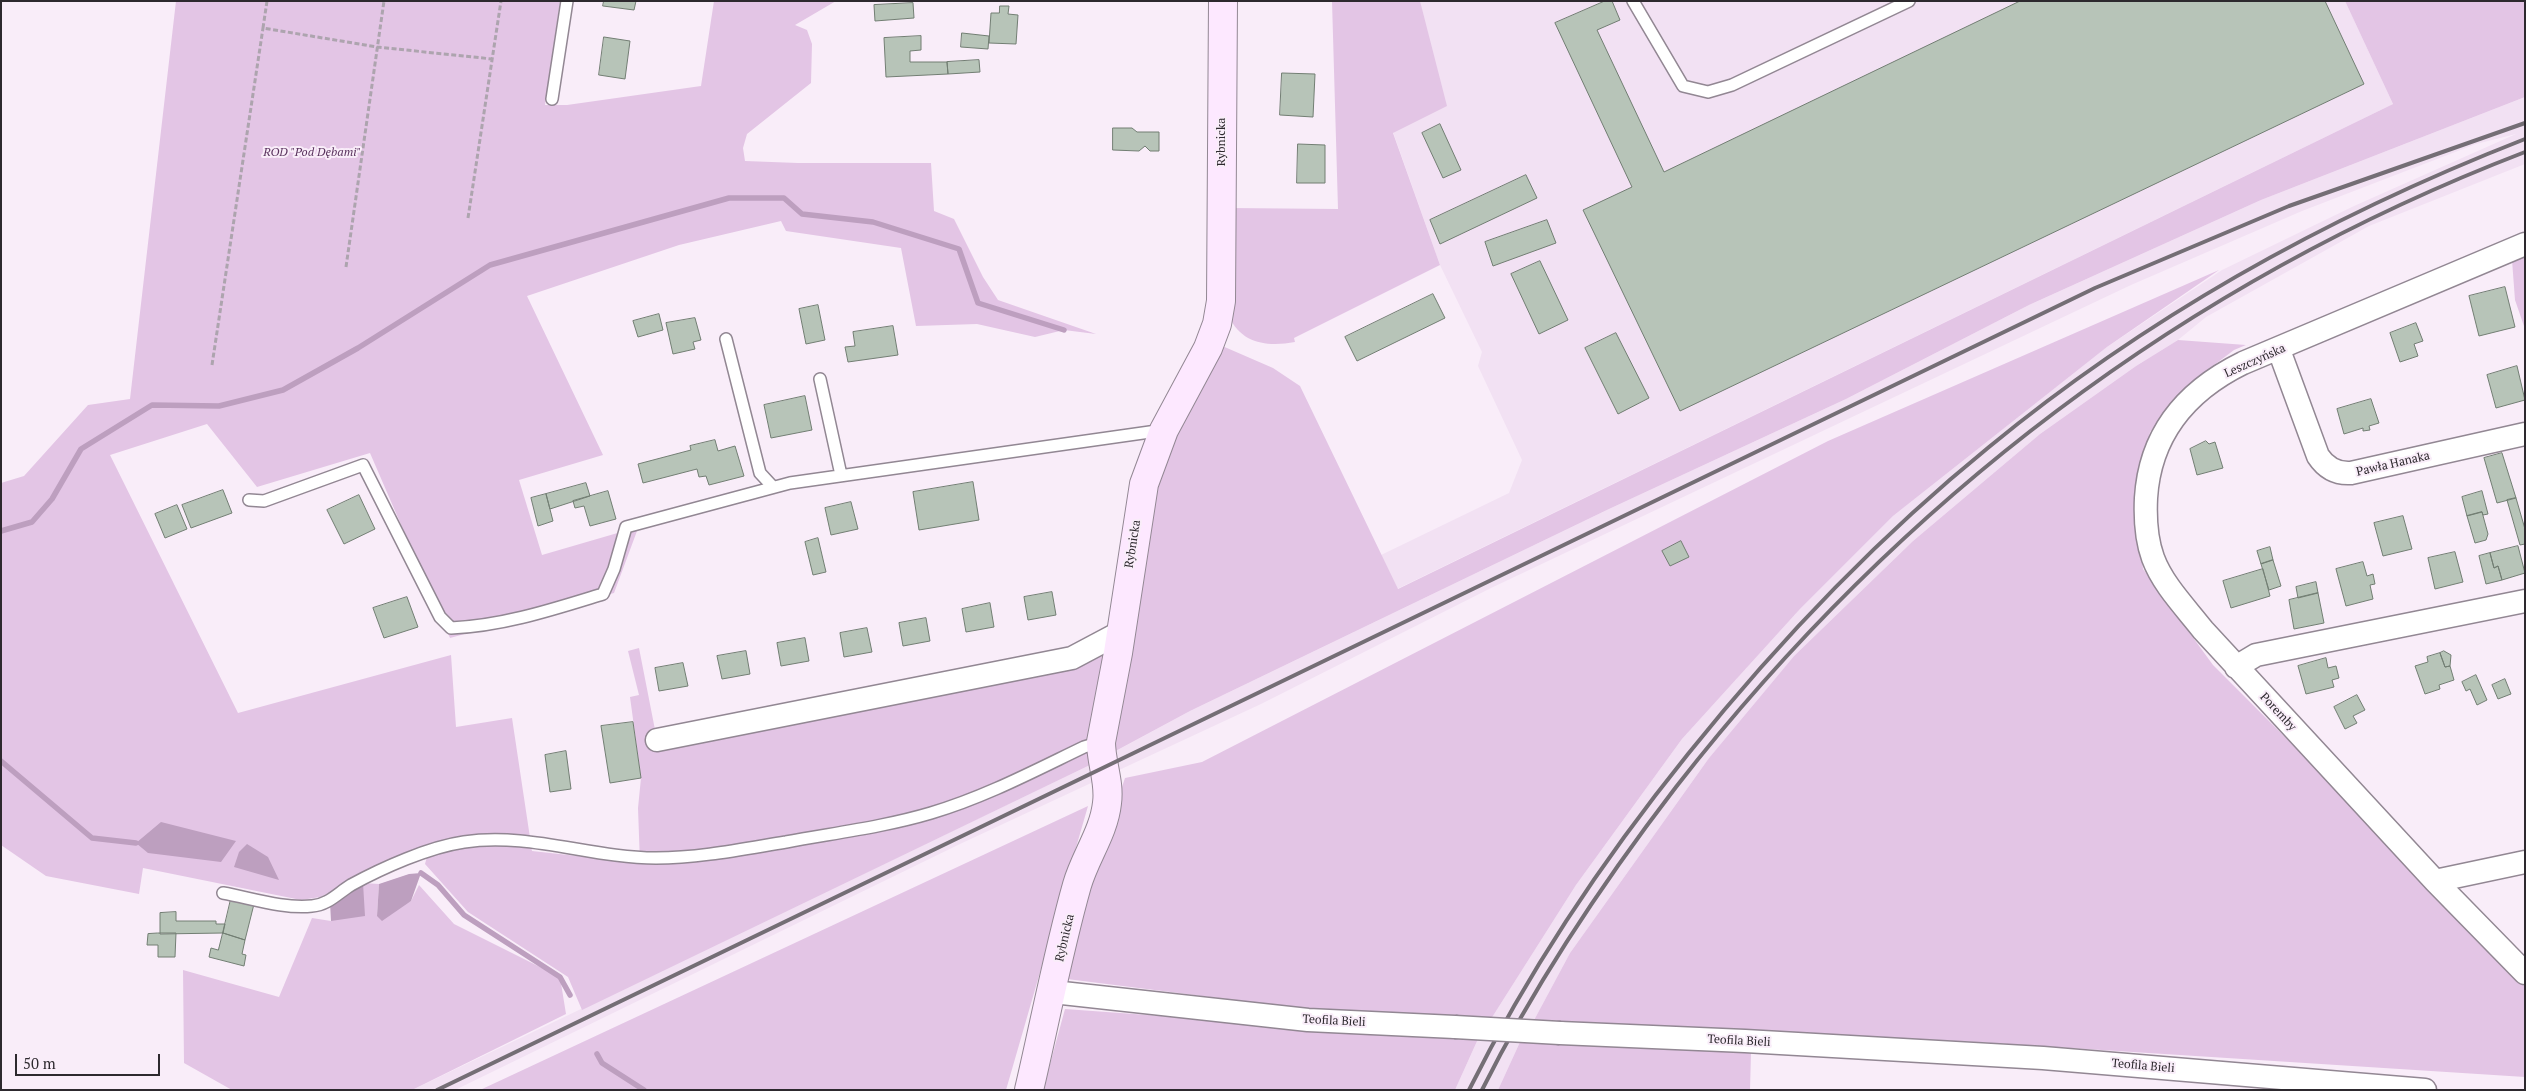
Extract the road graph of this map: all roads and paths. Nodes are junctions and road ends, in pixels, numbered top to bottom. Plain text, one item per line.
1 (267, 1) edge
2 (384, 1) edge
3 (501, 1) edge
4 (567, 1) edge
5 (1223, 1) edge
6 (1633, 1) edge
7 (1909, 1) edge
8 (263, 28) junction
9 (377, 47) junction
10 (492, 59) junction
11 (552, 99) dead end
12 (468, 218) dead end
13 (2525, 244) edge
14 (346, 267) dead end
15 (726, 339) dead end
16 (2279, 350) junction
17 (212, 365) dead end
18 (820, 379) dead end
19 (1164, 430) junction
20 (2525, 434) edge
21 (842, 476) junction
22 (773, 487) junction
23 (249, 500) dead end
24 (2525, 601) edge
25 (1121, 632) junction
26 (2236, 666) junction
27 (657, 740) dead end
28 (1101, 742) junction
29 (2525, 862) edge
30 (2473, 872) junction
31 (2435, 881) junction
32 (223, 893) dead end
33 (2462, 909) junction
34 (2525, 972) edge
35 (1053, 992) junction
36 (1028, 1090) edge
37 (2425, 1090) edge

1 - 8 path
2 - 9 path
3 - 10 path
4 - 11 lane
5 - 19 street, Rybnicka
6 - 7 lane
8 - 9 path
8 - 17 path
9 - 10 path
9 - 14 path
10 - 12 path
13 - 16 street, Leszczyńska
15 - 22 lane
16 - 20 street, Pawła Hanaka
16 - 26 street, Leszczyńska
18 - 21 lane
19 - 21 lane
19 - 25 street, Rybnicka
21 - 22 lane
22 - 23 lane
24 - 26 street
25 - 27 street
25 - 28 street, Rybnicka
26 - 31 street, Poremby
28 - 32 lane
28 - 35 street, Rybnicka
29 - 30 street
30 - 31 street
30 - 33 street
31 - 33 street, Poremby
33 - 34 street, Poremby
35 - 36 street, Rybnicka
35 - 37 street, Teofila Bieli, bridge

